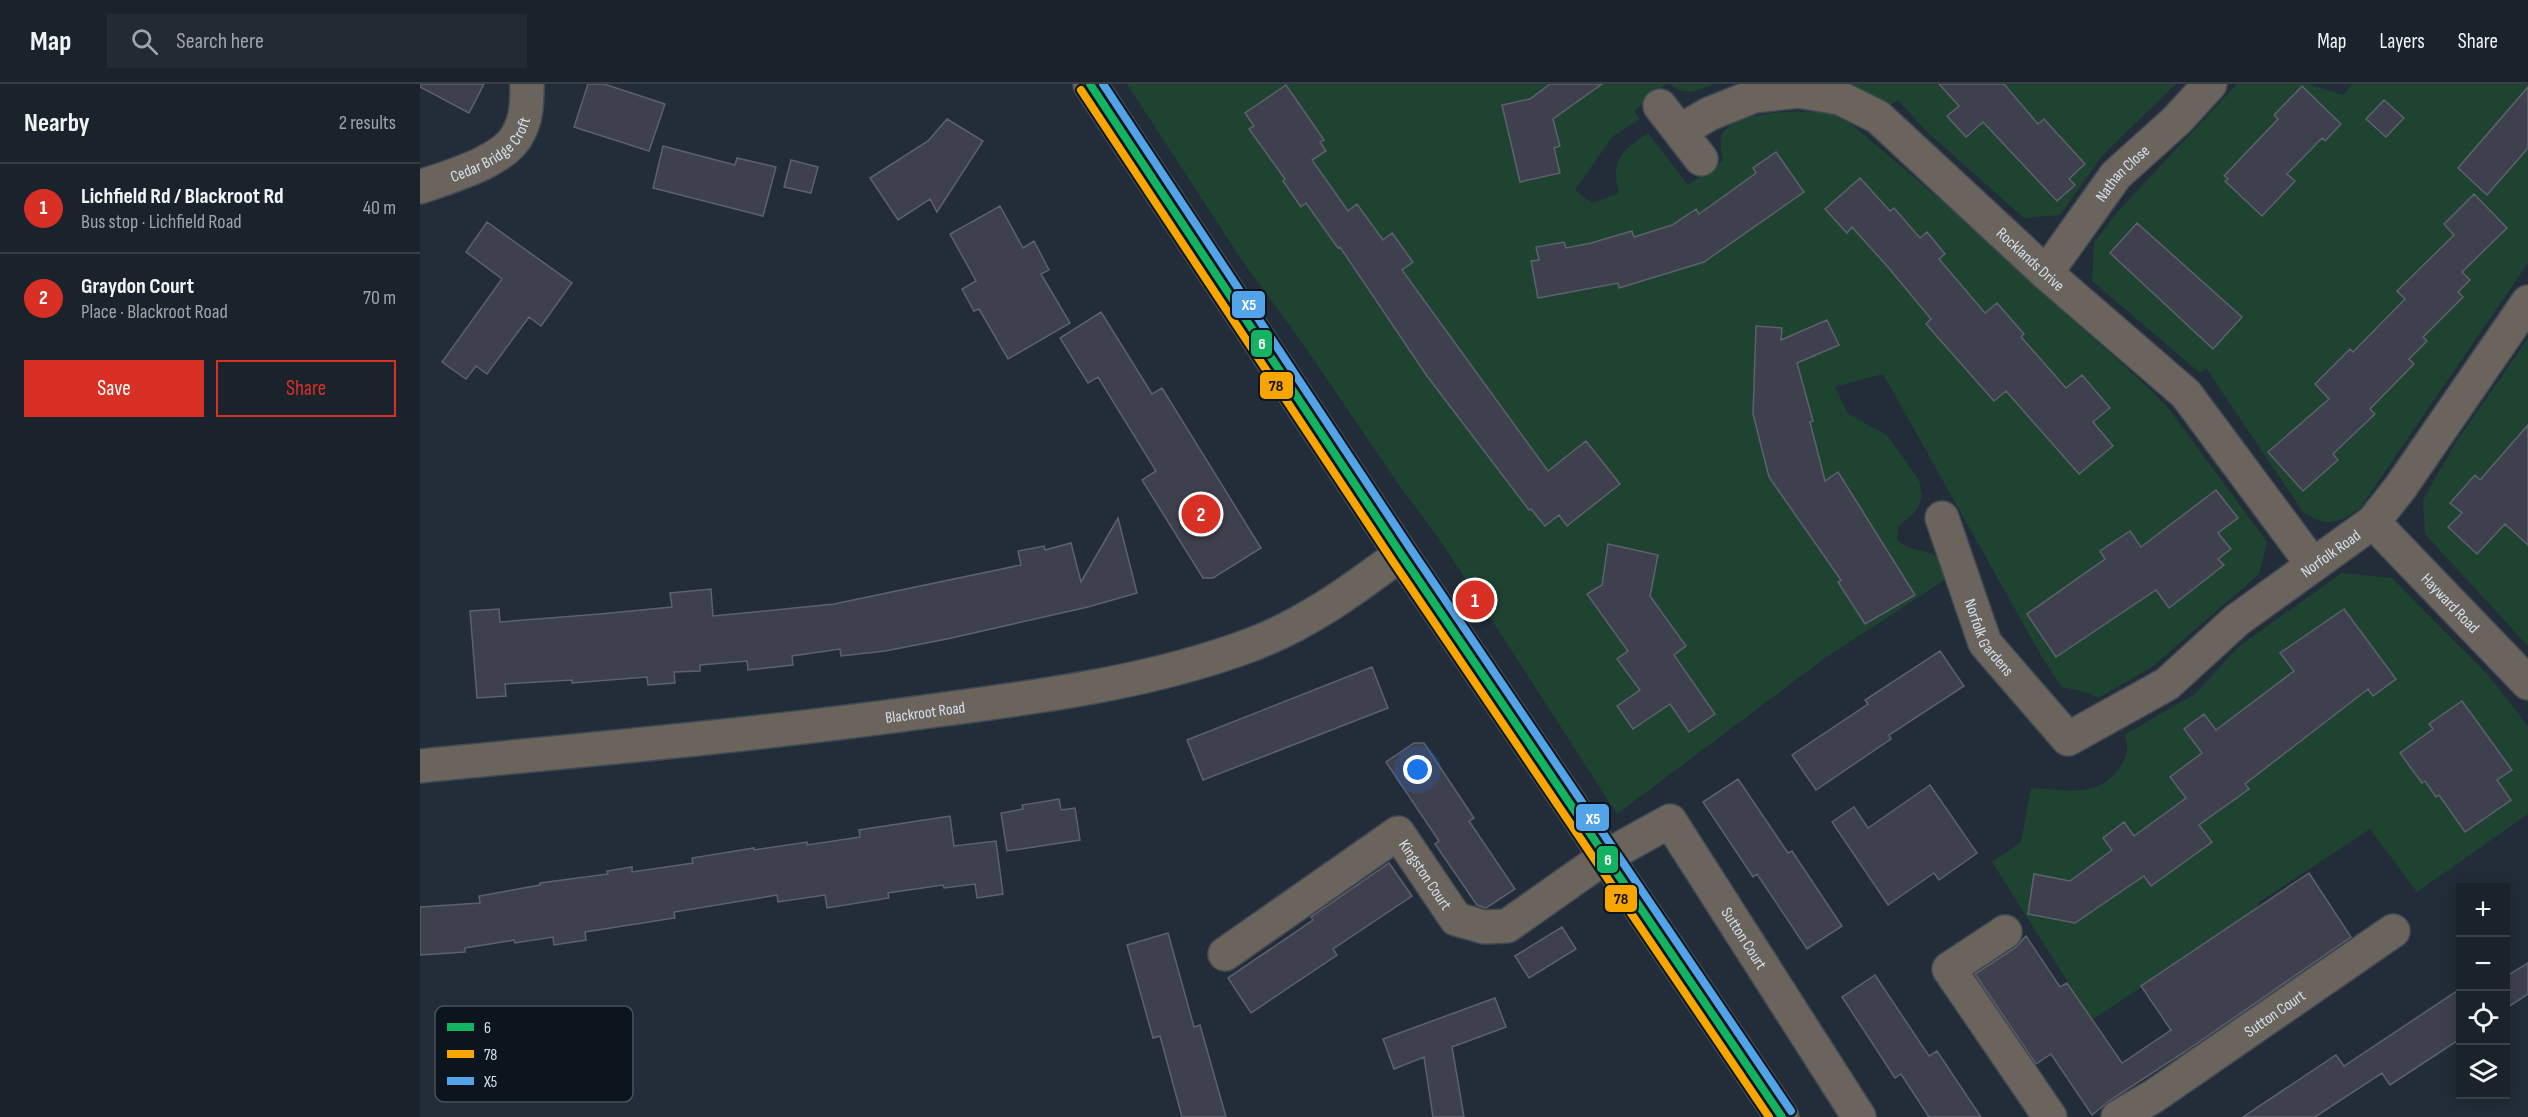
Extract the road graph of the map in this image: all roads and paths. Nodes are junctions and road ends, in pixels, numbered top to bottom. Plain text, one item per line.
1 (527, 84) edge
2 (1090, 84) edge
3 (2210, 84) edge
4 (1660, 106) dead end
5 (1680, 131) junction
6 (1701, 159) dead end
7 (420, 187) edge
8 (2046, 273) junction
9 (2528, 302) edge
10 (1942, 518) dead end
11 (2373, 522) junction
12 (1401, 554) junction
13 (2313, 565) junction
14 (2528, 683) edge
15 (2068, 739) joint
16 (420, 766) edge
17 (1605, 857) junction
18 (2393, 931) dead end
19 (2005, 932) dead end
20 (1225, 954) dead end
21 (2162, 1106) edge
22 (1782, 1117) edge
23 (1859, 1117) edge
24 (2050, 1117) edge
25 (2118, 1117) edge

1 - 7 street, Cedar Bridge Croft
2 - 12 main road
3 - 8 street, Nathan Close
4 - 5 street
5 - 6 street
5 - 8 street, Rocklands Drive
8 - 13 street, Rocklands Drive
9 - 11 street, Norfolk Road
10 - 15 street, Norfolk Gardens
11 - 13 street, Norfolk Road
11 - 14 street, Hayward Road
12 - 16 street, Blackroot Road
12 - 17 main road
13 - 15 street, Norfolk Road
17 - 20 street, Kingston Court
17 - 22 main road
17 - 23 street, Sutton Court
18 - 21 street, Sutton Court
19 - 24 street
21 - 25 street, Sutton Court

